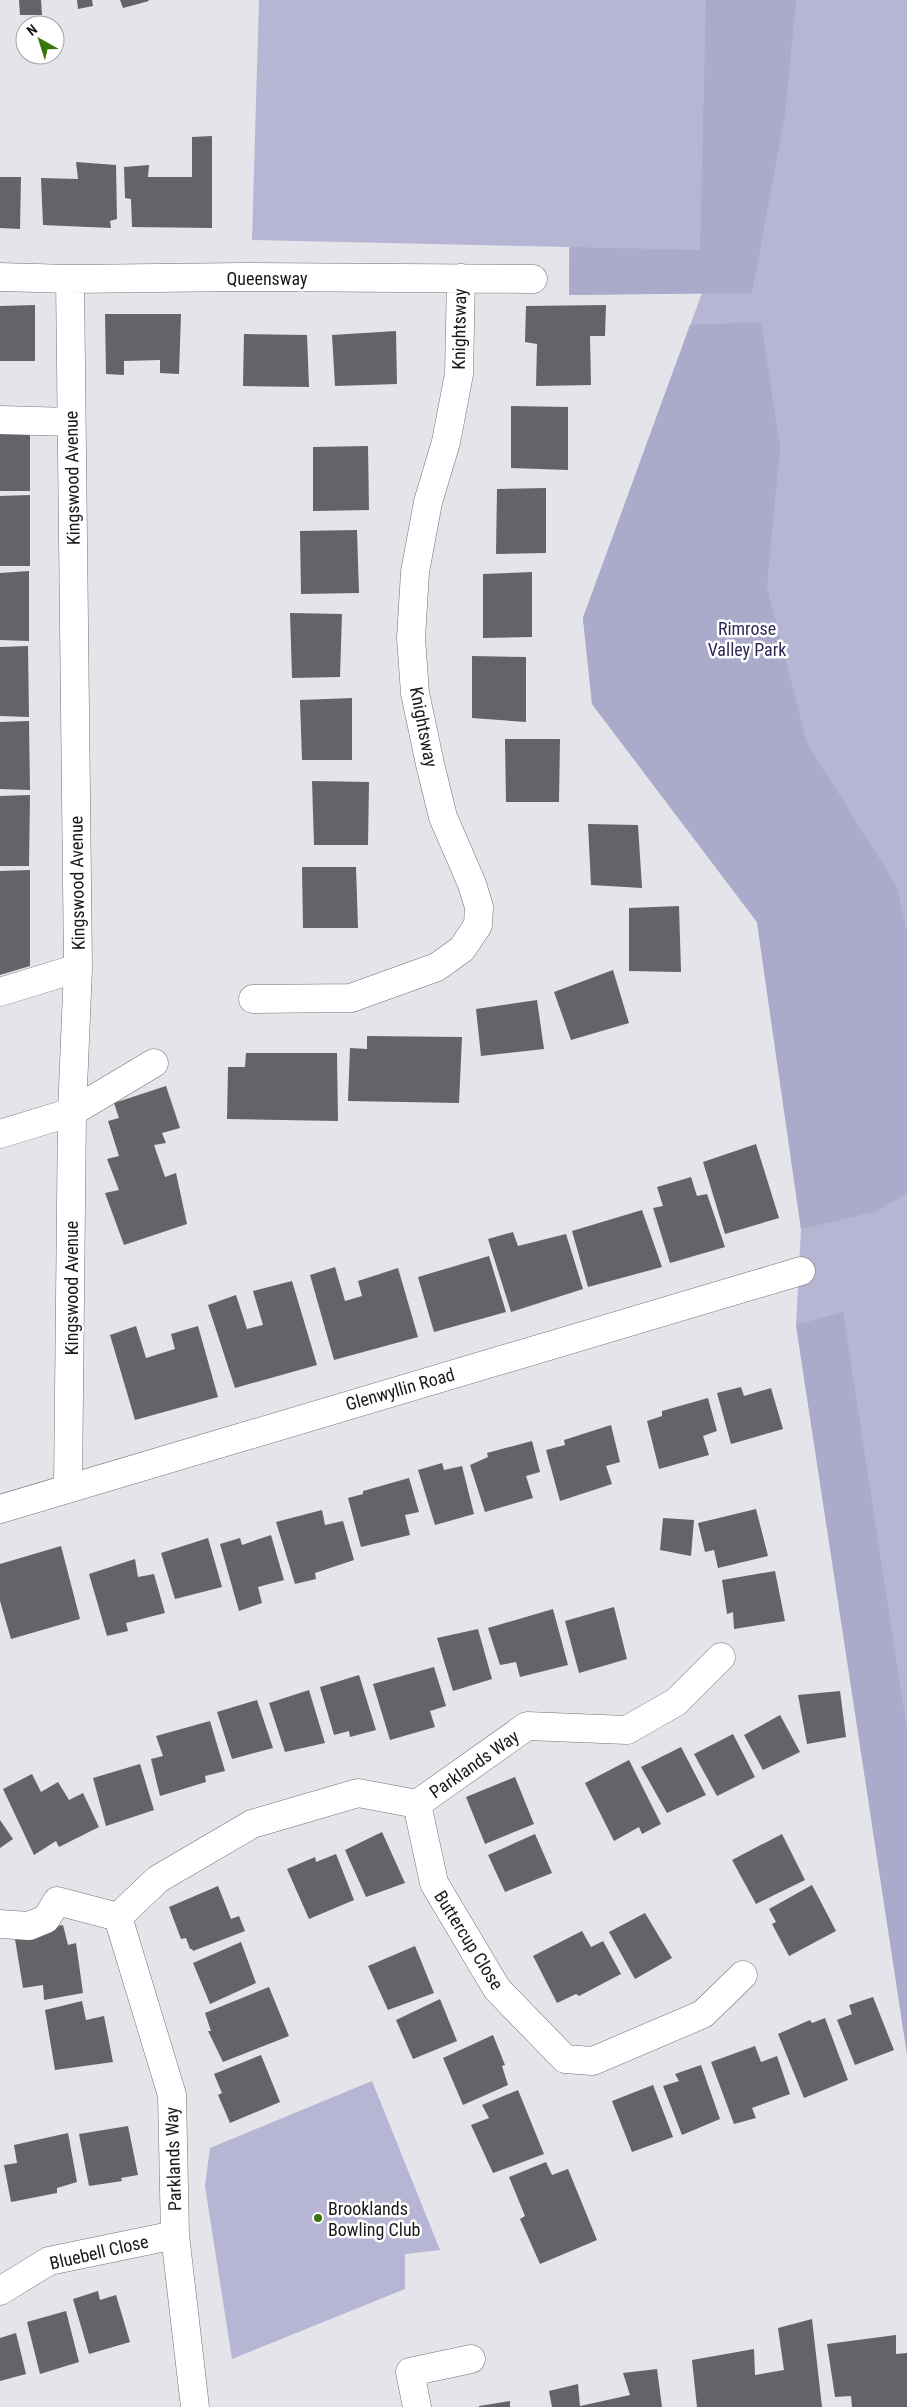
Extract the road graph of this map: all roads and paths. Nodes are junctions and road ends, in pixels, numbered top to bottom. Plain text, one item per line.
1 (0, 277) edge
2 (461, 278) junction
3 (70, 279) junction
4 (534, 279) dead end
5 (0, 420) edge
6 (71, 422) junction
7 (78, 968) junction
8 (0, 992) edge
9 (253, 999) dead end
10 (154, 1064) dead end
11 (72, 1112) junction
12 (0, 1134) edge
13 (801, 1271) dead end
14 (68, 1488) junction
15 (0, 1509) edge
16 (721, 1657) dead end
17 (417, 1804) junction
18 (118, 1917) junction
19 (0, 1924) edge
20 (744, 1975) dead end
21 (175, 2235) junction
22 (0, 2291) edge
23 (471, 2359) dead end
24 (195, 2407) edge
25 (418, 2407) edge

1 - 3 street, Queensway
2 - 3 street, Queensway
2 - 4 street, Queensway
2 - 9 street, Knightsway
3 - 6 street, Kingswood Avenue
5 - 6 street
6 - 7 street, Kingswood Avenue
7 - 8 street
7 - 11 street, Kingswood Avenue
10 - 11 street
11 - 12 street
11 - 14 street, Kingswood Avenue
13 - 14 street, Glenwyllin Road
14 - 15 street, Glenwyllin Road
16 - 17 street, Parklands Way
17 - 18 street, Parklands Way
17 - 20 street, Buttercup Close
18 - 19 street
18 - 21 street, Parklands Way
21 - 22 street, Bluebell Close
21 - 24 street, Parklands Way
23 - 25 street

